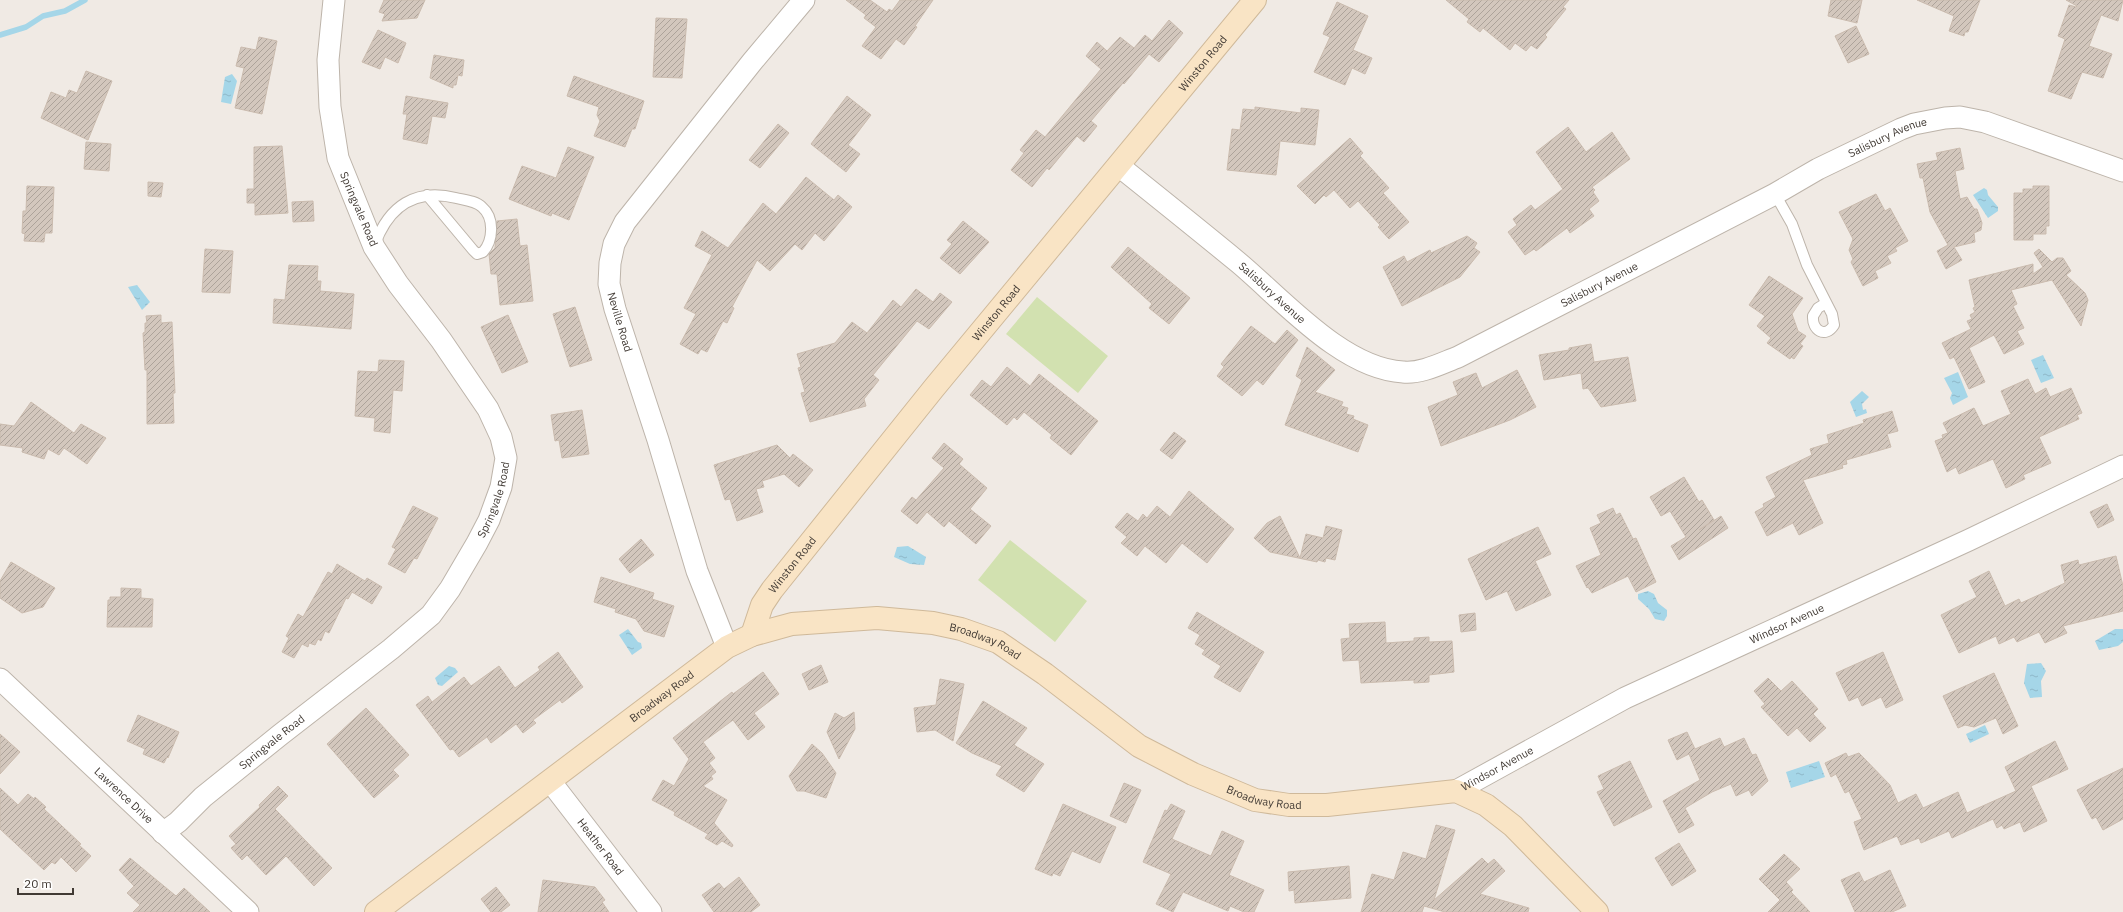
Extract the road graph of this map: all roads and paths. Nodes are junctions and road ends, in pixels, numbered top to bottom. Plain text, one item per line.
1 (334, 0) edge
2 (804, 0) edge
3 (1255, 0) edge
4 (1119, 166) junction
5 (2123, 171) edge
6 (1775, 194) junction
7 (427, 195) junction
8 (374, 247) junction
9 (1826, 303) dead end
10 (2123, 466) edge
11 (752, 635) junction
12 (727, 647) junction
13 (0, 679) edge
14 (550, 781) junction
15 (1456, 791) junction
16 (163, 833) junction
17 (248, 912) edge
18 (376, 912) edge
19 (651, 912) edge
20 (1597, 912) edge

1 - 8 street, Springvale Road
2 - 12 street, Neville Road
3 - 4 street, Winston Road
4 - 6 street, Salisbury Avenue
4 - 11 street, Winston Road
5 - 6 street, Salisbury Avenue
6 - 9 lane
7 - 7 lane
7 - 8 lane
8 - 16 street, Springvale Road
10 - 15 street, Windsor Avenue
11 - 12 street, Broadway Road
11 - 15 street, Broadway Road
12 - 14 street, Broadway Road
13 - 16 street, Lawrence Drive
14 - 18 street, Broadway Road
14 - 19 street, Heather Road
15 - 20 street, Broadway Road
16 - 17 street, Lawrence Drive

